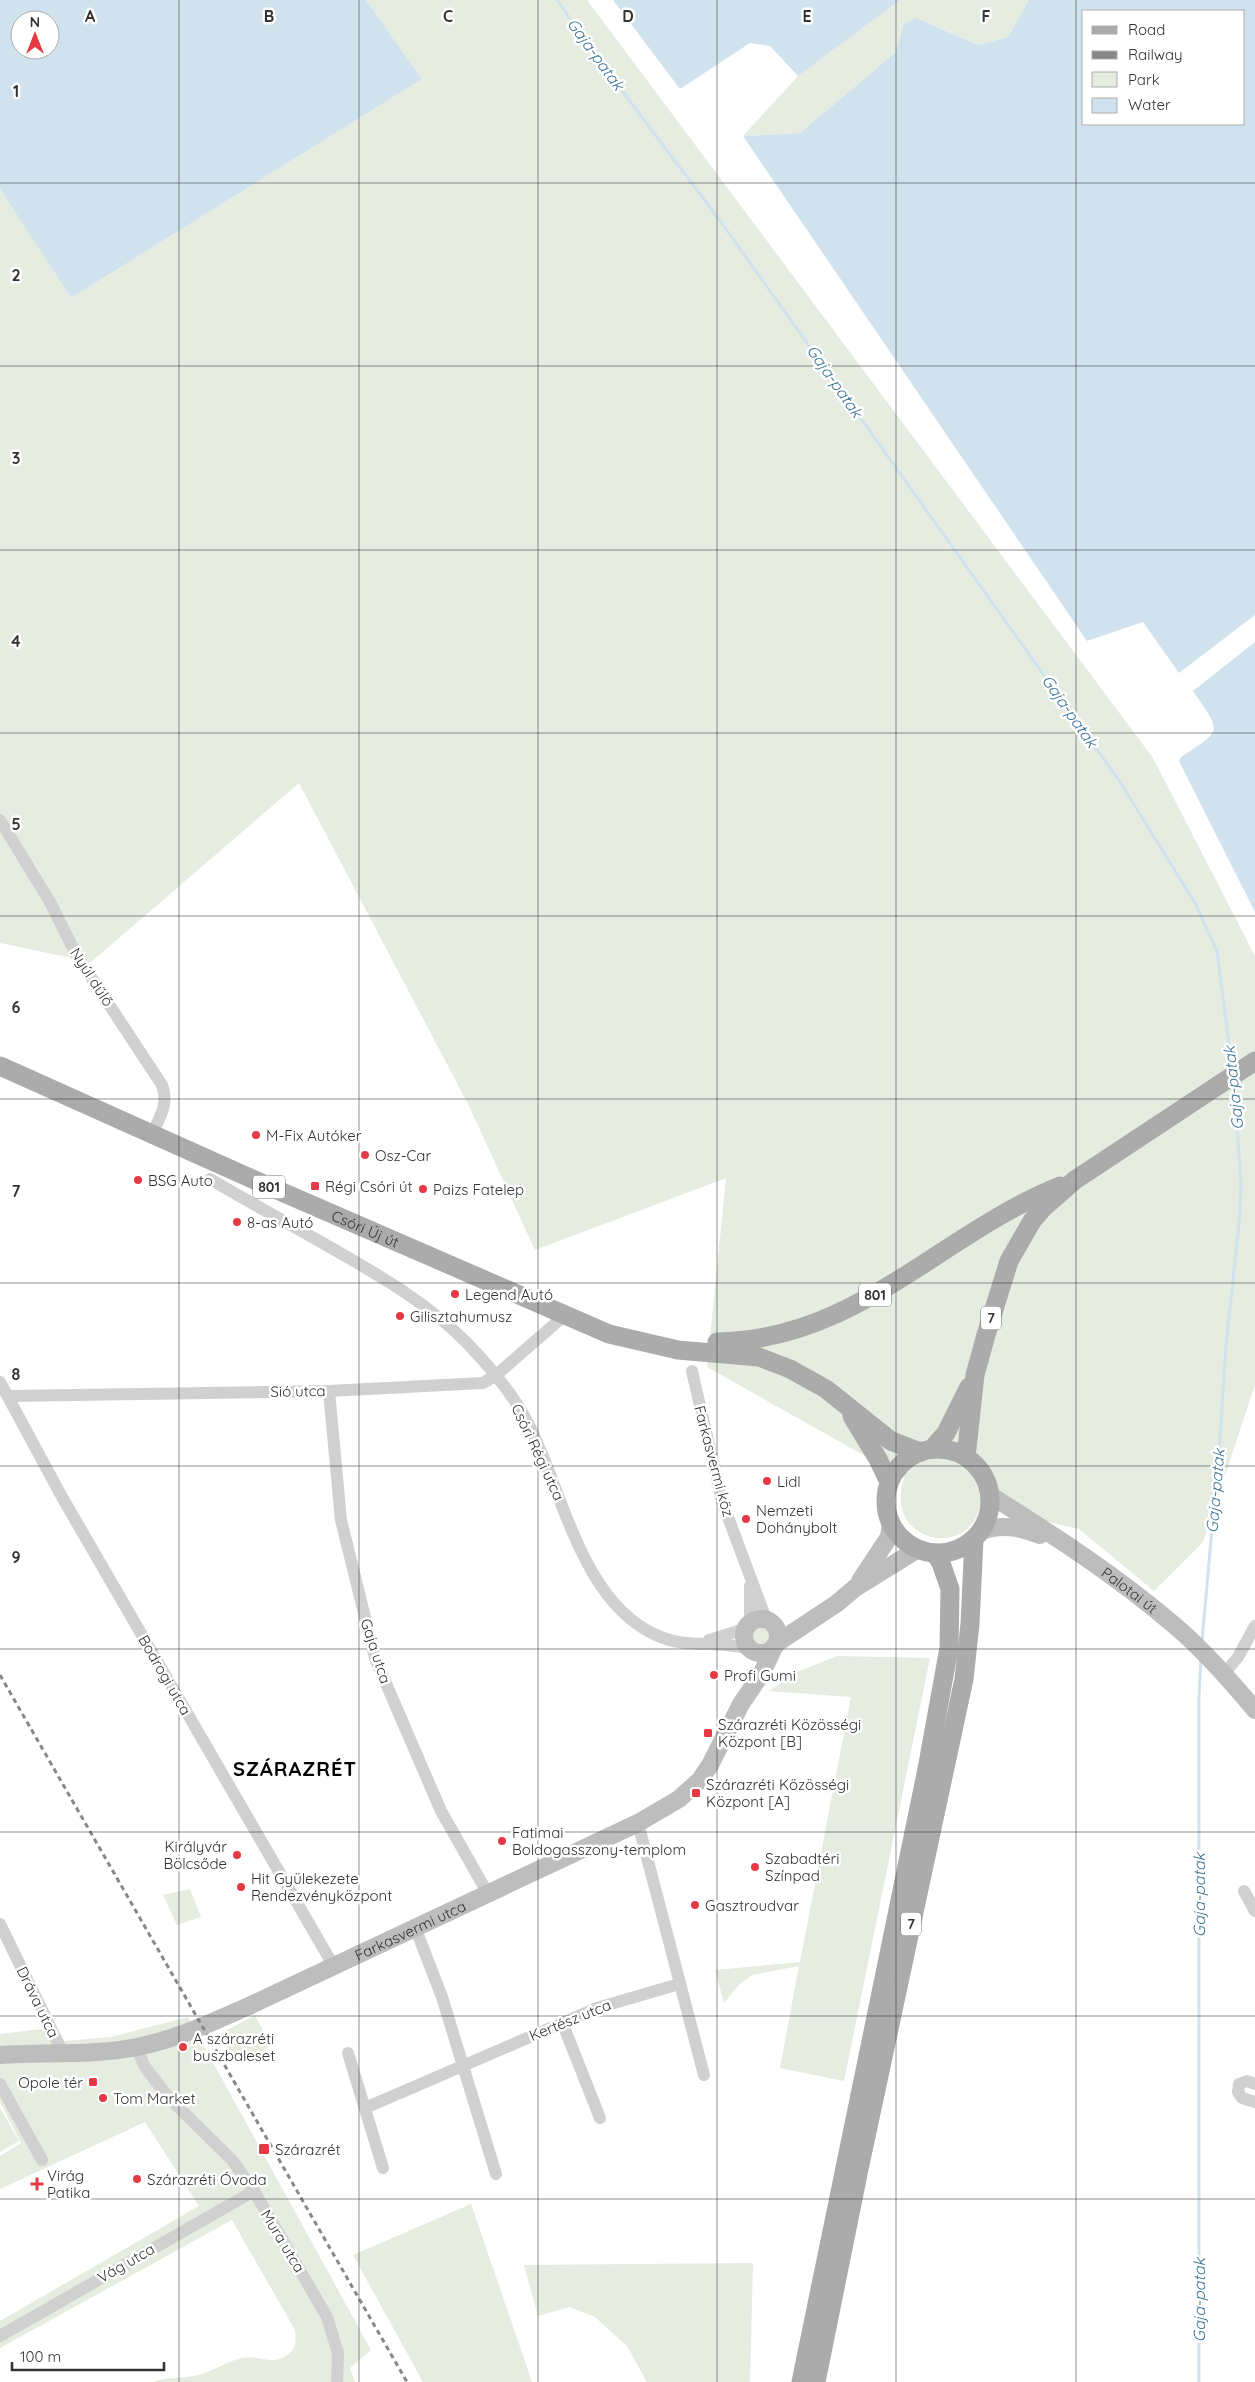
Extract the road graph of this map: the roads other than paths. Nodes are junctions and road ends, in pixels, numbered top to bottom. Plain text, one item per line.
1 (0, 820) edge
2 (1255, 1061) edge
3 (0, 1066) edge
4 (152, 1134) junction
5 (210, 1179) dead end
6 (1075, 1180) junction
7 (564, 1316) junction
8 (653, 1346) junction
9 (692, 1371) dead end
10 (975, 1375) junction
11 (495, 1376) junction
12 (0, 1382) edge
13 (329, 1391) junction
14 (8, 1396) junction
15 (846, 1406) junction
16 (926, 1451) junction
17 (966, 1457) junction
18 (889, 1482) junction
19 (990, 1495) junction
20 (891, 1523) junction
21 (978, 1535) junction
22 (927, 1551) junction
23 (1077, 1551) junction
24 (855, 1588) junction
25 (812, 1618) junction
26 (758, 1624) junction
27 (1255, 1626) edge
28 (690, 1643) junction
29 (776, 1645) junction
30 (750, 1650) junction
31 (1221, 1670) junction
32 (752, 1686) junction
33 (1255, 1710) edge
34 (638, 1823) junction
35 (1244, 1891) dead end
36 (487, 1892) junction
37 (1255, 1911) edge
38 (0, 1924) edge
39 (415, 1927) junction
40 (333, 1965) junction
41 (679, 1984) junction
42 (562, 2022) junction
43 (136, 2047) junction
44 (348, 2052) dead end
45 (63, 2053) junction
46 (0, 2055) edge
47 (464, 2065) junction
48 (704, 2075) dead end
49 (0, 2084) edge
50 (1255, 2084) edge
51 (1255, 2102) edge
52 (365, 2108) junction
53 (600, 2118) dead end
54 (42, 2160) dead end
55 (383, 2168) dead end
56 (496, 2174) dead end
57 (254, 2192) junction
58 (0, 2336) edge
59 (337, 2382) edge
60 (801, 2382) edge
61 (816, 2382) edge

1 - 4 street, Nyúl dűlő
2 - 6 main road, 7
3 - 4 main road, Csóri Új út / 801
4 - 7 main road, Csóri Új út / 801
5 - 11 street, Csóri Régi utca
6 - 8 main road, 801
6 - 10 main road, 7
7 - 8 main road, Csóri Új út / 801
7 - 11 street, Sió utca
8 - 15 main road, 801
9 - 26 street, Farkasvermi köz
10 - 16 main road, 7
10 - 17 main road, 7
11 - 13 street, Sió utca
11 - 28 street, Csóri Régi utca
12 - 14 street, Bodrogi utca
13 - 14 street, Sió utca
13 - 36 street, Gaja utca
14 - 40 street, Bodrogi utca
15 - 16 main road, 801
15 - 18 main road, 801
16 - 17 main road, 7
16 - 18 main road, 7
17 - 19 main road, 7
18 - 20 main road, 7
19 - 21 main road, 7
19 - 23 street, Palotai út
20 - 22 main road, 7
20 - 24 street
21 - 22 main road
21 - 23 street, Palotai út
21 - 61 main road, 7
22 - 24 street
22 - 60 main road, 7
23 - 31 street, Palotai út
24 - 25 street
25 - 26 street
25 - 29 street
26 - 28 street, Csóri Régi utca
26 - 29 street
26 - 30 street
27 - 31 street
28 - 30 street, Csóri Régi utca
29 - 30 street
29 - 32 street, Farkasvermi utca
30 - 32 street, Farkasvermi utca
31 - 33 street
32 - 34 street, Farkasvermi utca
34 - 36 street, Farkasvermi utca
34 - 41 street
35 - 37 street
36 - 39 street, Farkasvermi utca
38 - 45 street, Dráva utca
39 - 40 street, Farkasvermi utca
39 - 47 street
40 - 43 street, Farkasvermi utca
41 - 42 street, Kertész utca
41 - 48 street
42 - 47 street, Kertész utca
42 - 53 street
43 - 45 street, Farkasvermi utca
43 - 57 street, Mura utca
44 - 52 street
45 - 46 street, Farkasvermi utca
47 - 52 street, Kertész utca
47 - 56 street
49 - 54 street
50 - 51 street
52 - 55 street
57 - 58 street, Vág utca
57 - 59 street, Mura utca

